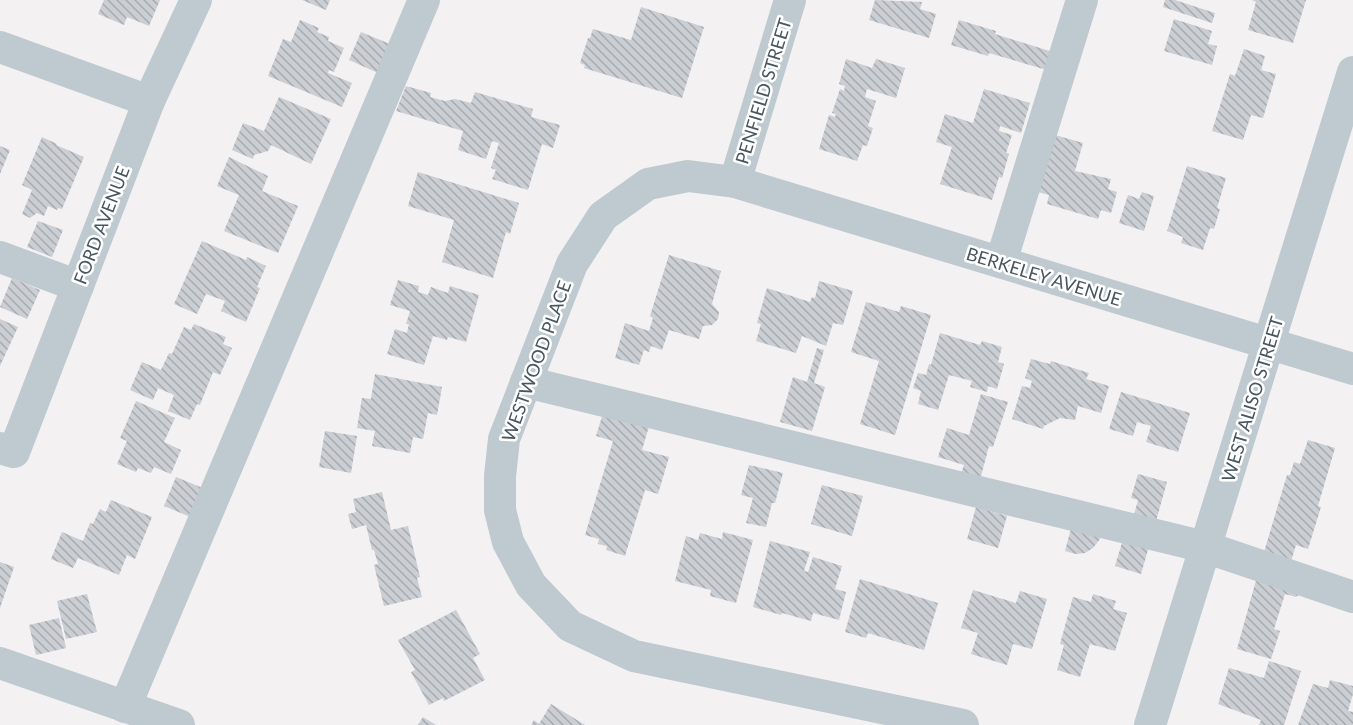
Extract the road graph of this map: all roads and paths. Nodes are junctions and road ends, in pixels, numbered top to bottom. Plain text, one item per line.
1 (196, 0) edge
2 (424, 0) edge
3 (790, 0) edge
4 (1082, 0) edge
5 (0, 47) edge
6 (1353, 72) edge
7 (149, 101) junction
8 (735, 182) junction
9 (0, 256) edge
10 (1001, 262) junction
11 (78, 286) junction
12 (1269, 344) junction
13 (1353, 369) edge
14 (526, 382) junction
15 (7, 450) edge
16 (1205, 547) junction
17 (1353, 597) edge
18 (0, 663) edge
19 (125, 707) junction
20 (178, 725) edge
21 (963, 725) edge
22 (1149, 725) edge

1 - 7 street, FORD AVENUE
2 - 19 street
3 - 8 street, PENFIELD STREET
4 - 10 street
5 - 7 street
6 - 12 street, WEST ALISO STREET
7 - 11 street, FORD AVENUE
8 - 10 street, BERKELEY AVENUE
8 - 14 street, WESTWOOD PLACE
9 - 11 street
10 - 12 street, BERKELEY AVENUE
11 - 15 street, FORD AVENUE
12 - 13 street, BERKELEY AVENUE
12 - 16 street, WEST ALISO STREET
14 - 16 street
14 - 21 street, WESTWOOD PLACE
16 - 17 street
16 - 22 street, WEST ALISO STREET
18 - 19 street
19 - 20 street

